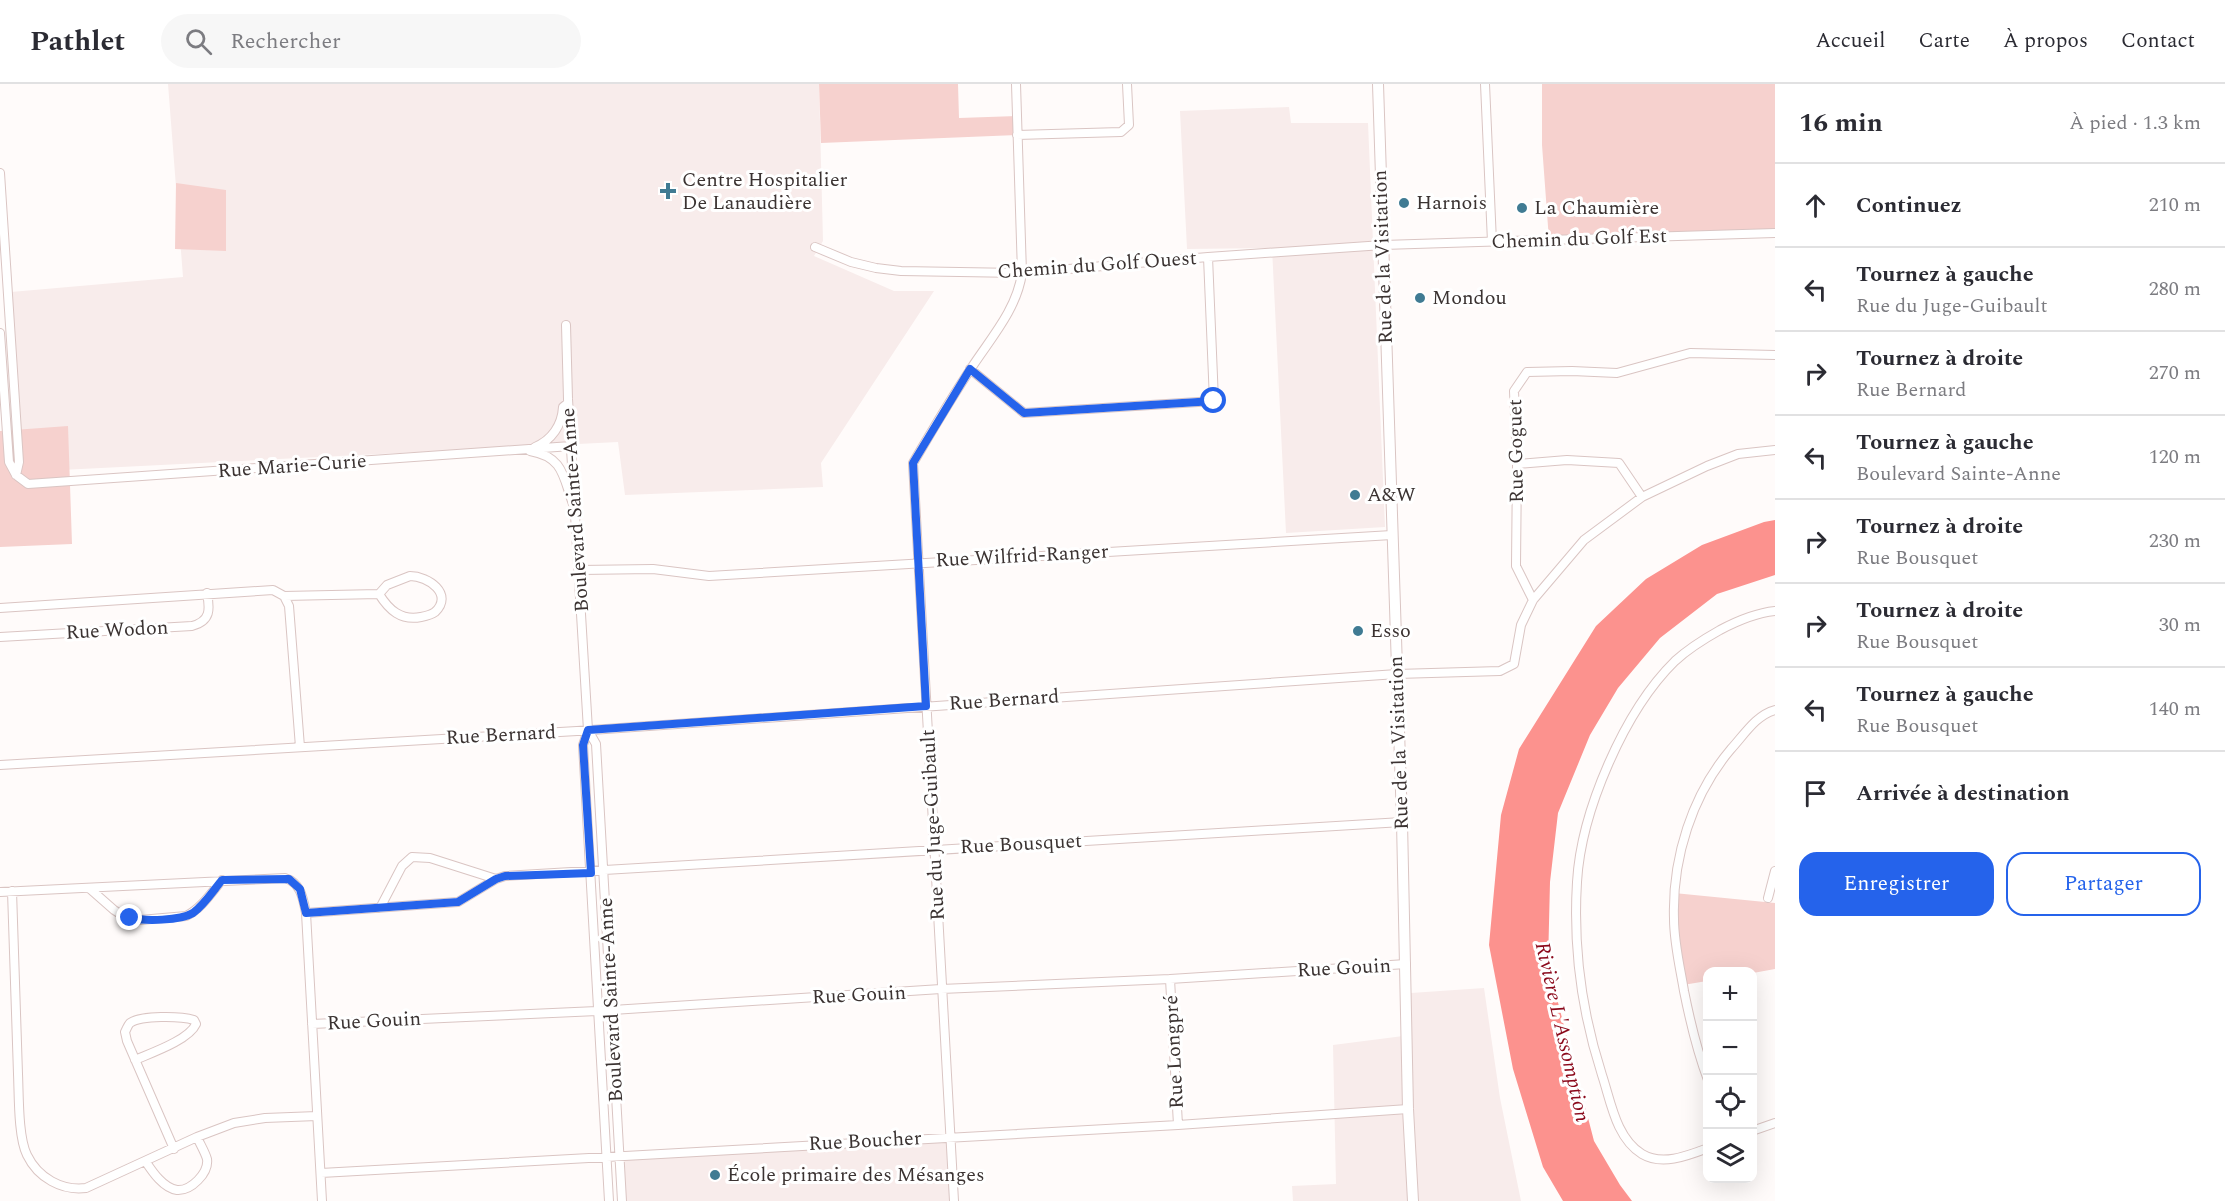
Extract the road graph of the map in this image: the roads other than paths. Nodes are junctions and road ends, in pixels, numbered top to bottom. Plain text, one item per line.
1 (1016, 84) edge
2 (1127, 84) edge
3 (1378, 84) edge
4 (1485, 84) edge
5 (1017, 135) junction
6 (0, 173) edge
7 (1775, 233) edge
8 (1491, 242) junction
9 (1383, 245) junction
10 (815, 247) dead end
11 (1208, 257) junction
12 (1022, 273) junction
13 (566, 325) dead end
14 (0, 333) edge
15 (1775, 355) edge
16 (970, 369) junction
17 (568, 403) junction
18 (571, 446) junction
19 (528, 449) junction
20 (515, 450) junction
21 (1775, 450) edge
22 (1517, 464) junction
23 (16, 475) junction
24 (1642, 497) junction
25 (576, 511) junction
26 (1392, 535) junction
27 (917, 563) junction
28 (580, 570) junction
29 (207, 593) junction
30 (379, 594) junction
31 (284, 596) junction
32 (1533, 600) junction
33 (0, 608) edge
34 (1775, 611) edge
35 (0, 637) edge
36 (1397, 674) junction
37 (926, 706) junction
38 (1775, 710) edge
39 (588, 730) junction
40 (300, 747) junction
41 (0, 765) edge
42 (1402, 822) junction
43 (935, 849) junction
44 (1775, 871) edge
45 (604, 872) junction
46 (591, 873) junction
47 (496, 879) junction
48 (222, 880) junction
49 (89, 888) junction
50 (12, 891) junction
51 (0, 892) edge
52 (1768, 898) dead end
53 (380, 908) junction
54 (306, 913) junction
55 (1406, 964) junction
56 (1170, 979) junction
57 (941, 989) junction
58 (611, 1010) junction
59 (597, 1011) junction
60 (312, 1024) junction
61 (135, 1060) junction
62 (1706, 1075) edge
63 (1408, 1109) junction
64 (317, 1116) junction
65 (1775, 1123) edge
66 (1178, 1125) junction
67 (1757, 1129) edge
68 (197, 1137) junction
69 (951, 1137) junction
70 (174, 1149) junction
71 (1703, 1150) edge
72 (606, 1156) junction
73 (619, 1156) junction
74 (146, 1161) junction
75 (321, 1173) junction
76 (322, 1201) edge
77 (609, 1201) edge
78 (622, 1201) edge
79 (954, 1201) edge
80 (1413, 1201) edge

1 - 5 street, Rue du Juge-Guibault
2 - 5 street
3 - 9 main road, Rue de la Visitation
4 - 8 street
5 - 12 street, Rue du Juge-Guibault
6 - 23 street
7 - 8 street, Chemin du Golf Est
8 - 9 street, Chemin du Golf Est
9 - 11 street, Chemin du Golf Ouest
9 - 26 main road, Rue de la Visitation
10 - 12 street, Chemin du Golf Ouest
11 - 12 street, Chemin du Golf Ouest
11 - 16 street
12 - 16 street, Rue du Juge-Guibault
13 - 17 street, Boulevard Sainte-Anne
14 - 23 street
15 - 22 street, Rue Goguet
16 - 27 street, Rue du Juge-Guibault
17 - 18 street, Boulevard Sainte-Anne
17 - 19 street
18 - 19 street, Rue Marie-Curie
18 - 25 street, Boulevard Sainte-Anne
19 - 20 street, Rue Marie-Curie
20 - 23 street, Rue Marie-Curie
20 - 25 street
21 - 24 street, Rue Bernard
22 - 24 street
22 - 32 street, Rue Goguet
24 - 32 street, Rue Bernard
25 - 28 street, Boulevard Sainte-Anne
26 - 27 street, Rue Wilfrid-Ranger
26 - 36 main road, Rue de la Visitation
27 - 28 street, Rue Wilfrid-Ranger
27 - 37 street, Rue du Juge-Guibault
28 - 39 street, Boulevard Sainte-Anne
29 - 31 street, Rue Wodon
29 - 33 street, Rue Wodon
29 - 35 street, Rue Wodon
30 - 30 street
30 - 31 street, Rue Wodon
31 - 40 street
32 - 36 street, Rue Bernard
34 - 71 street
36 - 37 street, Rue Bernard
36 - 42 main road, Rue de la Visitation
37 - 39 street, Rue Bernard
37 - 43 street, Rue du Juge-Guibault
38 - 62 street
39 - 40 street, Rue Bernard
39 - 45 street, Boulevard Sainte-Anne
39 - 46 street, Boulevard Sainte-Anne
40 - 41 street, Rue Bernard
42 - 43 street, Rue Bousquet
42 - 55 main road, Rue de la Visitation
43 - 45 street, Rue Bousquet
43 - 57 street, Rue du Juge-Guibault
44 - 52 street
45 - 46 street, Rue Bousquet
45 - 58 street, Boulevard Sainte-Anne
46 - 47 street, Rue Bousquet
46 - 59 street, Boulevard Sainte-Anne
47 - 53 street, Rue Bousquet
47 - 53 street, Rue Bousquet
48 - 49 street
48 - 49 street
48 - 54 street
49 - 50 street
50 - 51 street
50 - 74 street
53 - 54 street, Rue Bousquet
54 - 60 street
55 - 56 street, Rue Gouin
55 - 63 main road, Rue de la Visitation
56 - 57 street, Rue Gouin
56 - 66 street, Rue Longpré
57 - 58 street, Rue Gouin
57 - 69 street, Rue du Juge-Guibault
58 - 59 street, Rue Gouin
58 - 73 street, Boulevard Sainte-Anne
59 - 60 street, Rue Gouin
59 - 72 street, Boulevard Sainte-Anne
60 - 64 street
61 - 61 street
61 - 70 street
63 - 66 street, Rue Boucher
63 - 80 main road, Rue de la Visitation
64 - 68 street
64 - 75 street
65 - 67 street
66 - 69 street, Rue Boucher
68 - 70 street
68 - 74 street
69 - 73 street, Rue Boucher
69 - 79 street, Rue du Juge-Guibault
70 - 74 street
72 - 73 street, Rue Boucher
72 - 75 street, Rue Boucher
72 - 77 street, Boulevard Sainte-Anne
73 - 78 street, Boulevard Sainte-Anne
75 - 76 street

